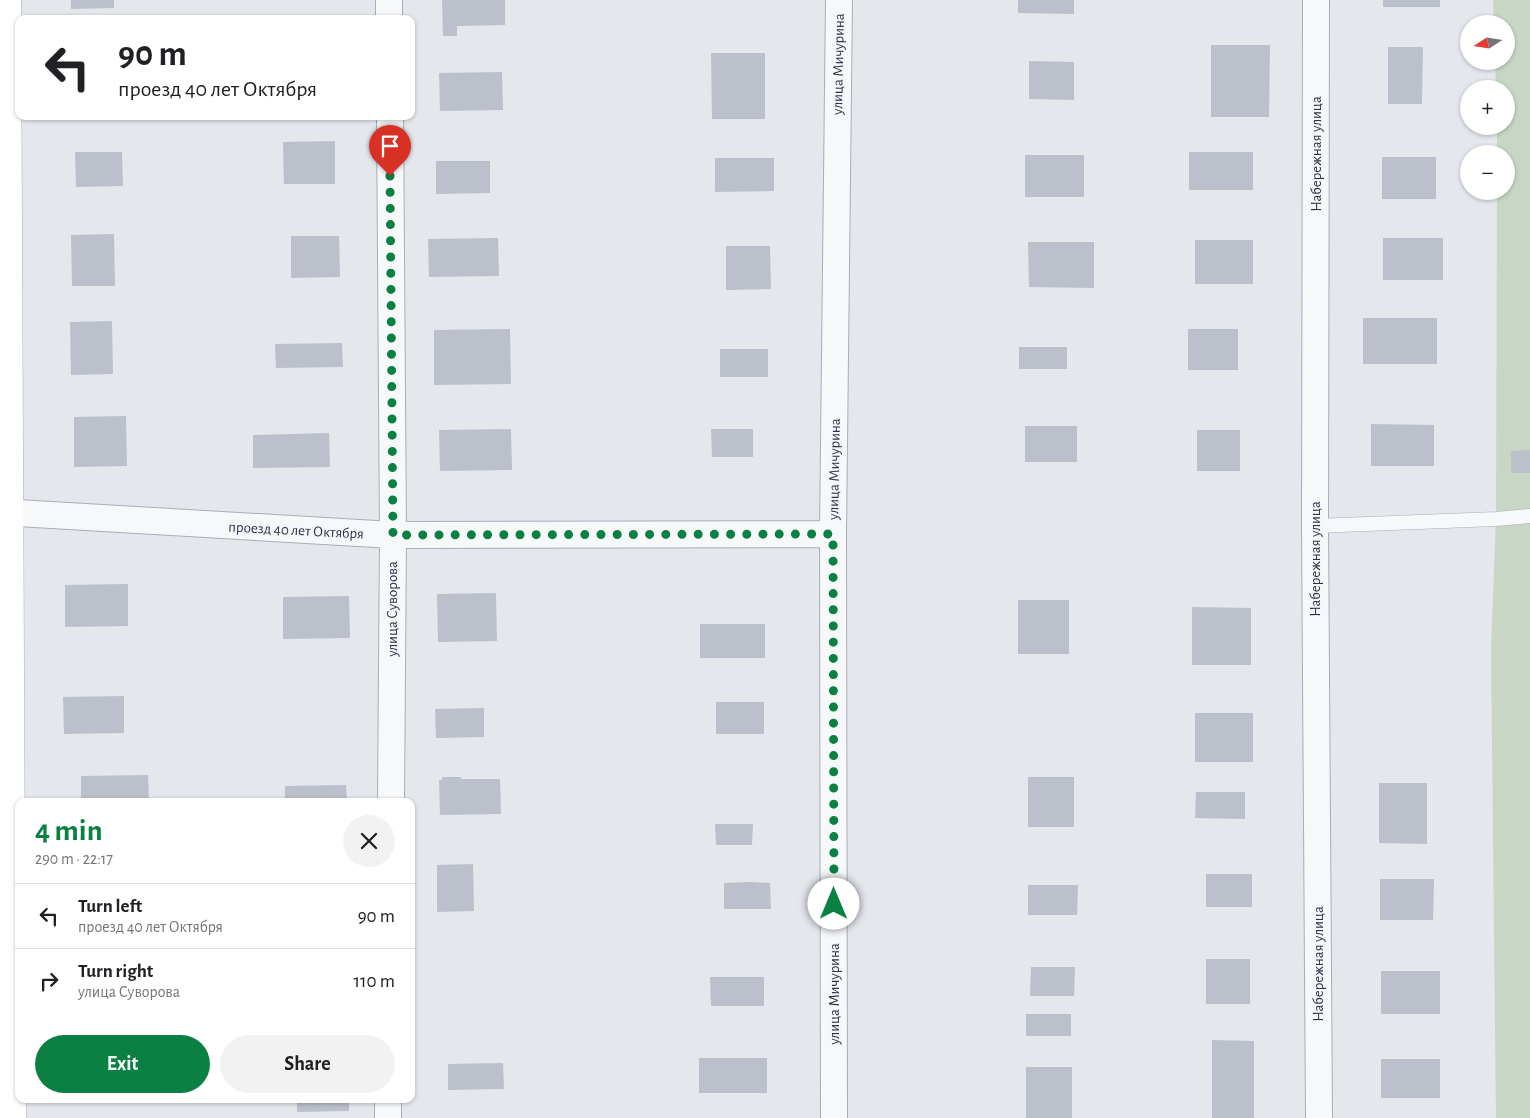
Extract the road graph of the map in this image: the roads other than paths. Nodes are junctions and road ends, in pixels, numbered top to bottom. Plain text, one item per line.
1 (8, 0) edge
2 (389, 0) edge
3 (838, 0) edge
4 (1316, 0) edge
5 (389, 15) edge
6 (390, 120) edge
7 (4, 223) edge
8 (5, 512) edge
9 (1530, 516) edge
10 (1315, 526) junction
11 (833, 534) junction
12 (393, 535) junction
13 (390, 798) edge
14 (388, 1103) edge
15 (12, 1118) edge
16 (388, 1118) edge
17 (834, 1118) edge
18 (1319, 1118) edge

1 - 7 street
2 - 5 street
3 - 11 street, улица Мичурина
4 - 10 street, Набережная улица
6 - 12 street, улица Суворова
7 - 8 street
8 - 12 street, проезд 40 лет Октября
8 - 15 street
9 - 10 lane
10 - 18 street, Набережная улица
11 - 12 street, проезд 40 лет Октября
11 - 17 street, улица Мичурина
12 - 13 street, улица Суворова
14 - 16 street

